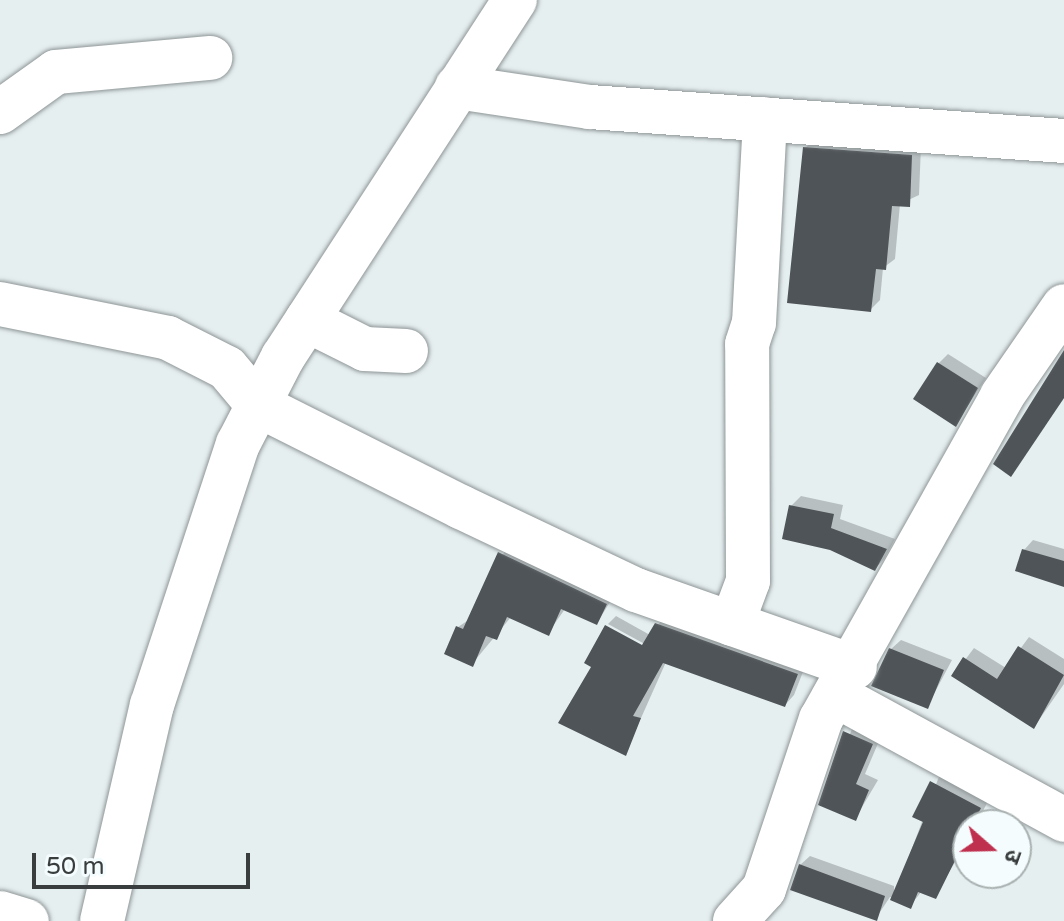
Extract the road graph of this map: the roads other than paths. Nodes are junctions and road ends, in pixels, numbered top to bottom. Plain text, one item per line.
1 (515, 0) edge
2 (210, 58) dead end
3 (457, 87) junction
4 (0, 112) edge
5 (765, 119) junction
6 (1064, 141) edge
7 (1064, 306) edge
8 (2, 310) edge
9 (307, 320) junction
10 (406, 351) dead end
11 (258, 405) junction
12 (732, 624) junction
13 (846, 682) junction
14 (1064, 820) edge
15 (771, 905) edge
16 (0, 913) edge
17 (27, 921) edge
18 (102, 921) edge
19 (735, 921) edge

1 - 3 street
2 - 4 street
3 - 5 street
3 - 9 street
5 - 6 street
5 - 12 street
7 - 13 street
8 - 11 street
9 - 10 street
9 - 11 street
11 - 12 street
11 - 18 street
12 - 13 street
13 - 14 street
13 - 15 street
15 - 19 street
16 - 17 street

